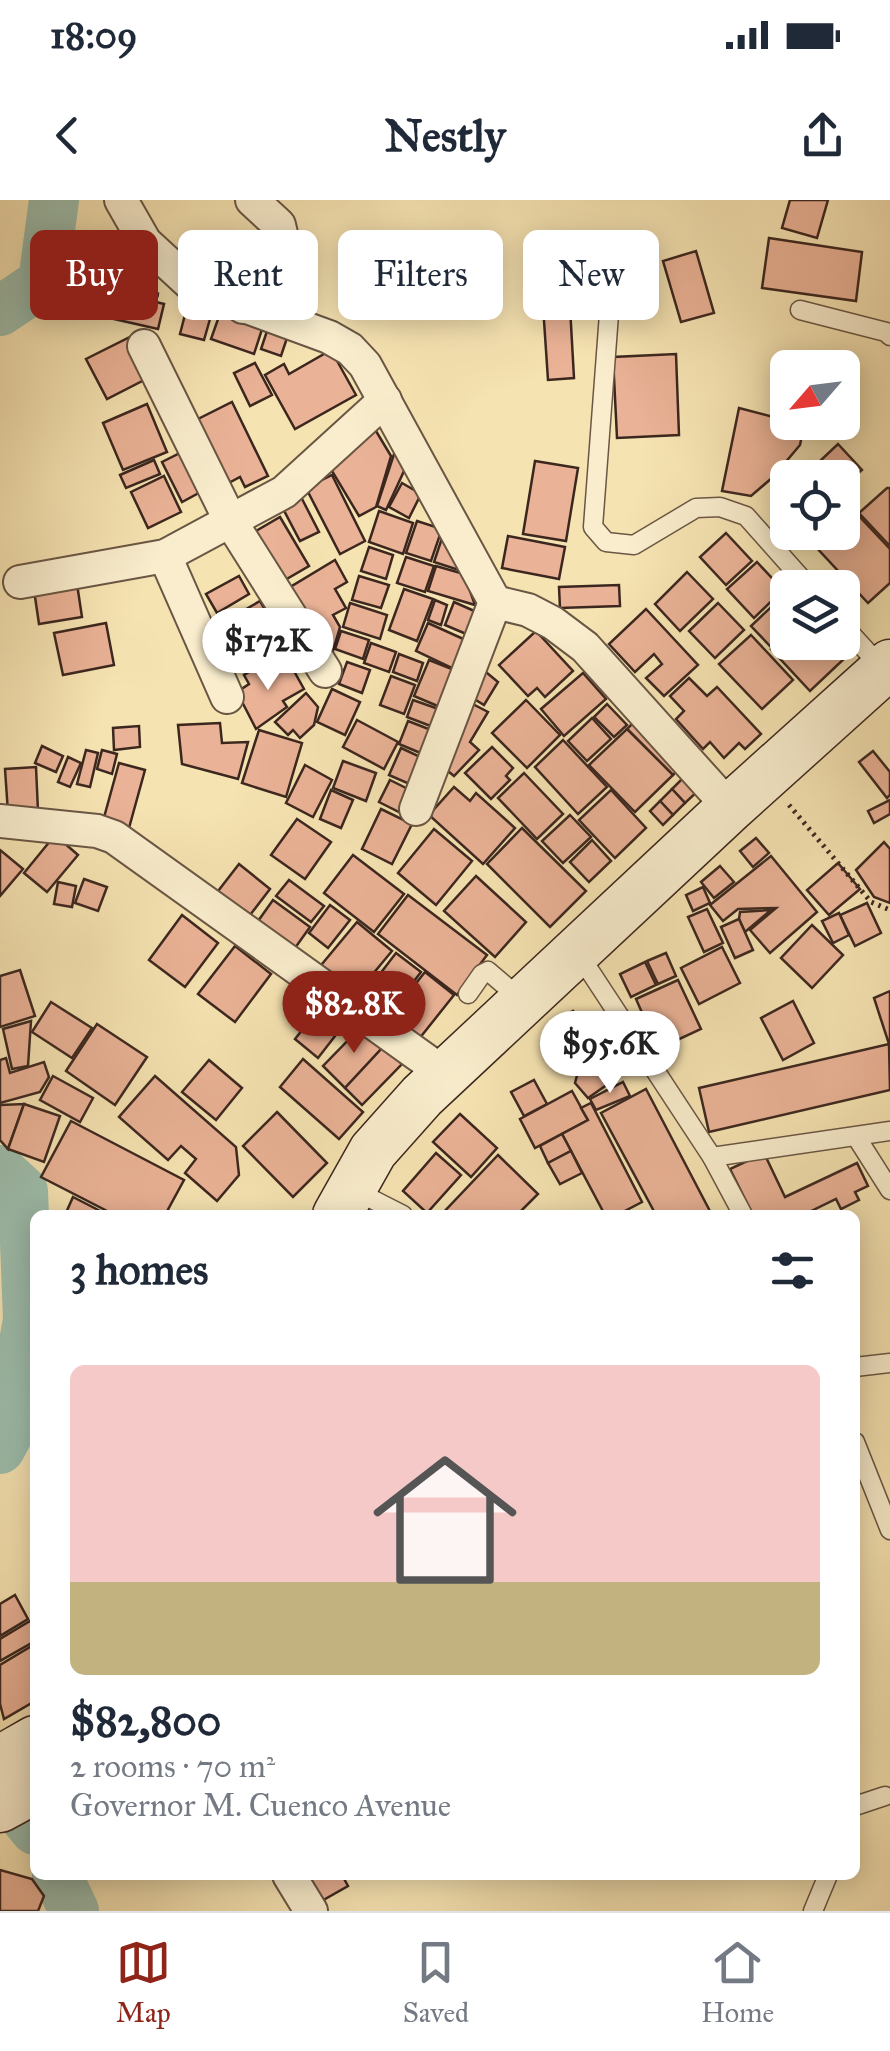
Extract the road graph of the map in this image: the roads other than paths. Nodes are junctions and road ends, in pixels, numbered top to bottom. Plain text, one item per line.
1 (121, 200) edge
2 (252, 200) edge
3 (280, 230) edge
4 (178, 272) edge
5 (800, 310) dead end
6 (280, 320) edge
7 (610, 320) edge
8 (890, 336) edge
9 (144, 346) dead end
10 (385, 400) junction
11 (232, 522) junction
12 (165, 556) junction
13 (794, 570) edge
14 (20, 582) dead end
15 (495, 602) junction
16 (860, 641) edge
17 (887, 667) edge
18 (325, 671) dead end
19 (227, 697) dead end
20 (730, 808) junction
21 (416, 809) dead end
22 (0, 821) edge
23 (577, 952) junction
24 (468, 994) dead end
25 (524, 1001) junction
26 (445, 1074) junction
27 (890, 1131) edge
28 (857, 1138) junction
29 (712, 1157) junction
30 (890, 1190) edge
31 (344, 1202) edge
32 (380, 1210) edge
33 (740, 1210) edge
34 (890, 1363) edge
35 (860, 1366) edge
36 (860, 1455) edge
37 (890, 1530) edge
38 (19, 1761) edge
39 (885, 1796) dead end
40 (860, 1804) edge
41 (0, 1808) edge
42 (293, 1880) edge
43 (826, 1880) edge
44 (311, 1911) edge
45 (813, 1911) edge

1 - 4 street
2 - 3 street
5 - 8 lane
6 - 10 street
7 - 13 lane
9 - 11 street
10 - 11 street
10 - 15 street
11 - 12 street
11 - 18 street
12 - 14 street
12 - 19 street
15 - 20 street
15 - 21 street
16 - 17 lane
17 - 20 main road
20 - 23 main road
22 - 26 street
23 - 25 main road
23 - 29 lane
24 - 25 lane
25 - 26 main road
26 - 31 main road
27 - 28 lane
28 - 29 lane
28 - 30 lane
29 - 33 lane
31 - 32 lane
34 - 35 lane
36 - 37 lane
38 - 41 main road
39 - 40 lane
42 - 44 street
43 - 45 lane

